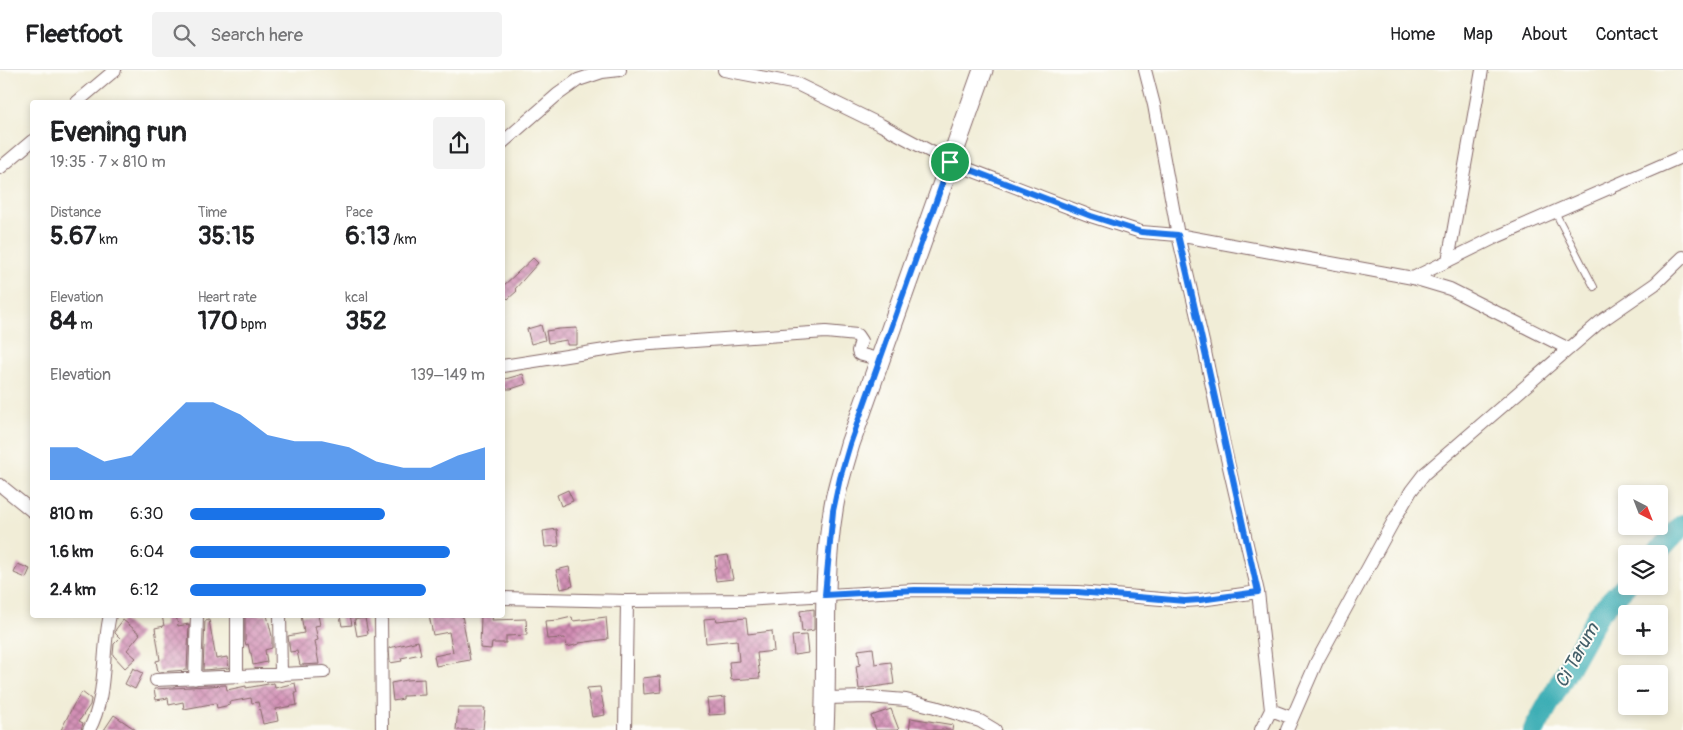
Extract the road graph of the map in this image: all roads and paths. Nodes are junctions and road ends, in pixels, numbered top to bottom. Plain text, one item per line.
1 (115, 70) edge
2 (620, 70) edge
3 (724, 70) edge
4 (982, 70) edge
5 (1145, 70) edge
6 (1482, 70) edge
7 (79, 100) edge
8 (505, 140) edge
9 (30, 142) edge
10 (1683, 156) edge
11 (950, 162) junction
12 (0, 168) edge
13 (1555, 212) junction
14 (1178, 235) junction
15 (1683, 258) edge
16 (1448, 261) junction
17 (1413, 278) junction
18 (1594, 287) dead end
19 (1569, 349) junction
20 (881, 360) junction
21 (505, 366) edge
22 (0, 485) edge
23 (30, 509) edge
24 (1258, 592) junction
25 (825, 595) junction
26 (505, 598) edge
27 (627, 601) junction
28 (110, 618) edge
29 (197, 618) edge
30 (237, 618) edge
31 (280, 618) edge
32 (381, 618) edge
33 (324, 672) dead end
34 (281, 675) junction
35 (236, 677) junction
36 (195, 679) junction
37 (156, 680) dead end
38 (826, 698) junction
39 (1271, 710) junction
40 (1292, 718) junction
41 (89, 730) edge
42 (382, 730) edge
43 (625, 730) edge
44 (824, 730) edge
45 (995, 730) edge
46 (1261, 730) edge
47 (1287, 730) edge

1 - 7 street
2 - 8 street
3 - 11 street
4 - 11 main road
5 - 14 street
6 - 16 street
9 - 12 street
10 - 13 street
11 - 14 street
11 - 20 main road
13 - 16 street
13 - 18 lane
14 - 17 street
14 - 24 street
15 - 19 street
16 - 17 street
17 - 19 street
19 - 40 street
20 - 21 street
20 - 25 main road
22 - 23 street
24 - 25 street
24 - 39 street
25 - 27 street
25 - 38 main road
26 - 27 street
27 - 43 street
28 - 41 street
29 - 36 street
30 - 35 street
31 - 34 street
32 - 42 street
33 - 34 street
34 - 35 street
35 - 36 street
36 - 37 street
38 - 44 main road
38 - 45 street
39 - 40 street
39 - 46 street
40 - 47 street

